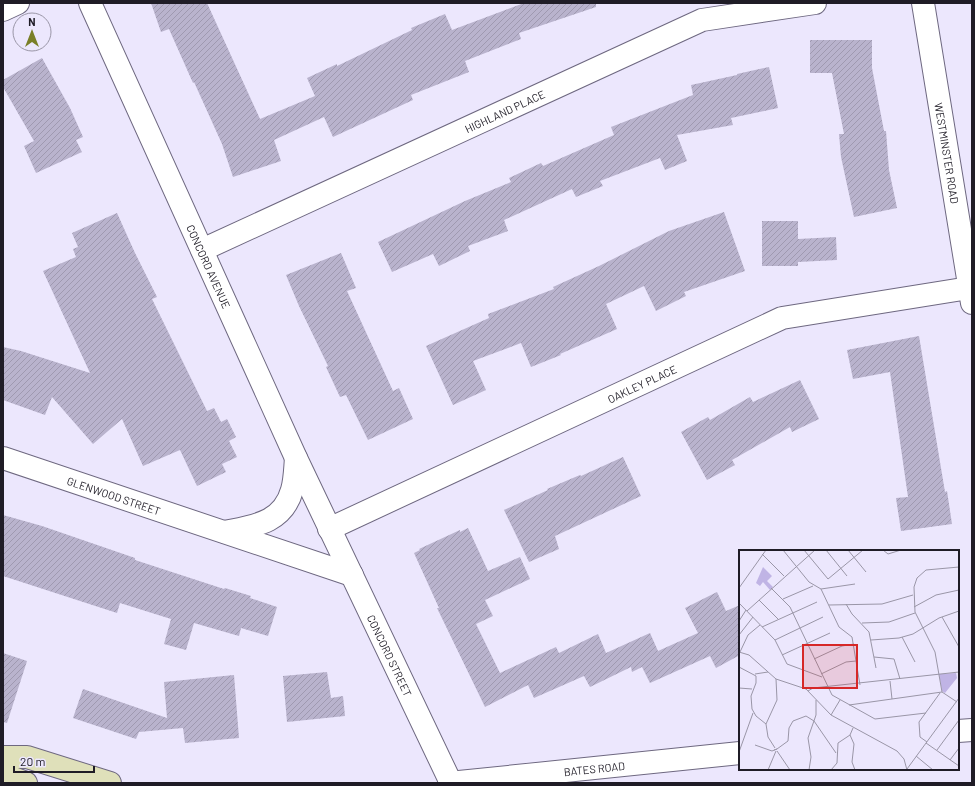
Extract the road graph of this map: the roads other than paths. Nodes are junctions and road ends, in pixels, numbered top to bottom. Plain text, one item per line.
1 (18, 3) edge
2 (90, 3) edge
3 (815, 3) edge
4 (924, 3) edge
5 (3, 10) edge
6 (202, 250) junction
7 (971, 296) edge
8 (3, 458) edge
9 (296, 458) junction
10 (329, 529) junction
11 (225, 532) junction
12 (352, 575) junction
13 (972, 730) edge
14 (959, 731) edge
15 (739, 753) edge
16 (3, 757) edge
17 (3, 774) edge
18 (26, 783) edge
19 (110, 783) edge
20 (450, 783) edge

1 - 5 street
2 - 6 street, CONCORD AVENUE
3 - 6 street, HIGHLAND PLACE
4 - 7 street, WESTMINSTER ROAD
6 - 9 street, CONCORD AVENUE
7 - 10 street, OAKLEY PLACE
8 - 11 street, GLENWOOD STREET
9 - 10 street, CONCORD AVENUE
9 - 11 street
10 - 12 street, CONCORD STREET
11 - 12 street, GLENWOOD STREET
12 - 20 street, CONCORD STREET
13 - 14 street
15 - 20 street, BATES ROAD
16 - 19 main road
17 - 18 main road

